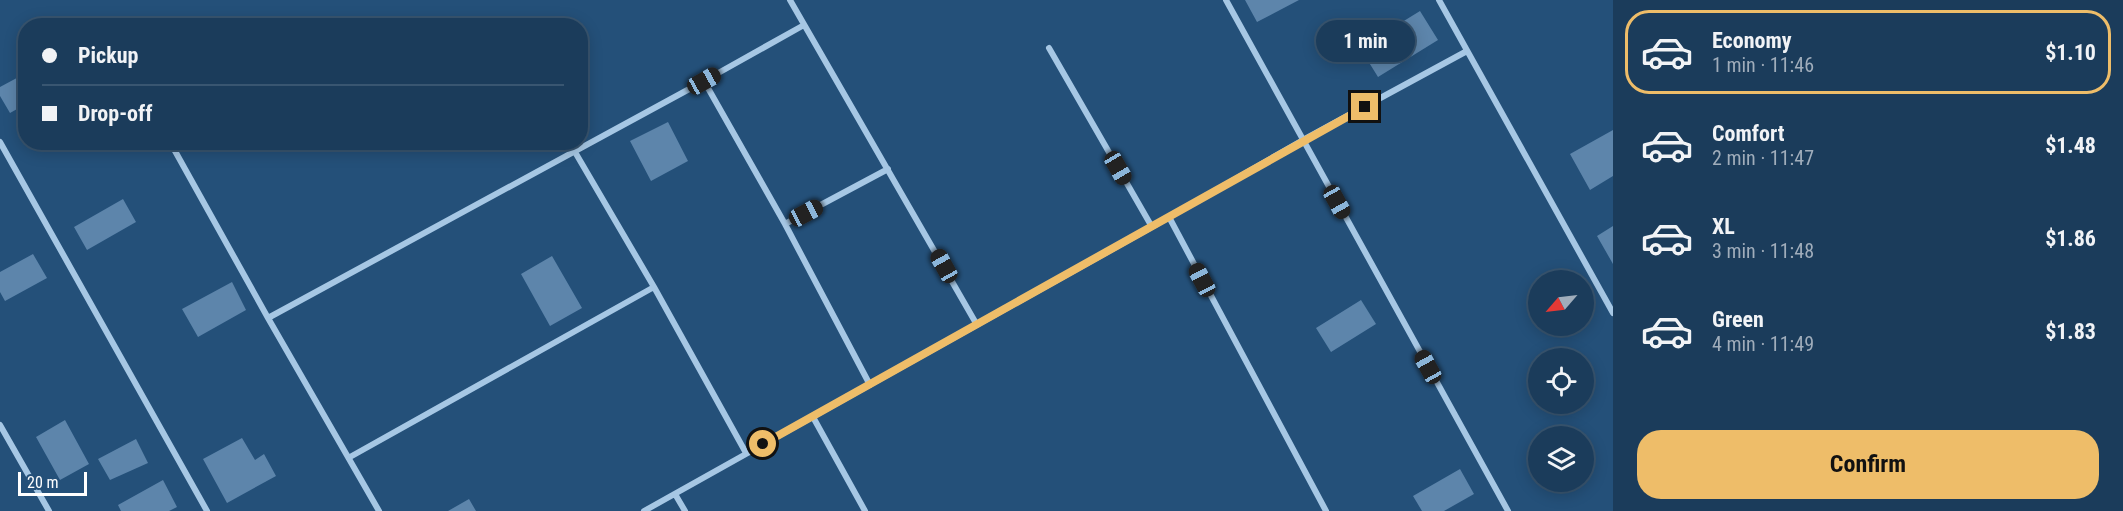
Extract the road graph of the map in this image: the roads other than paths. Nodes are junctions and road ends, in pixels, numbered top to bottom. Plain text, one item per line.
1 (790, 0) edge
2 (1226, 0) edge
3 (1439, 0) edge
4 (804, 25) junction
5 (1048, 48) dead end
6 (1467, 51) junction
7 (704, 81) junction
8 (1303, 140) junction
9 (0, 142) edge
10 (588, 145) edge
11 (174, 150) edge
12 (579, 150) edge
13 (575, 152) junction
14 (888, 169) junction
15 (1169, 217) junction
16 (785, 224) junction
17 (1152, 227) junction
18 (654, 286) junction
19 (1613, 313) edge
20 (268, 318) junction
21 (977, 325) junction
22 (870, 385) junction
23 (813, 417) junction
24 (0, 425) edge
25 (746, 453) junction
26 (350, 458) junction
27 (675, 494) junction
28 (49, 511) edge
29 (207, 511) edge
30 (379, 511) edge
31 (644, 511) edge
32 (685, 511) edge
33 (865, 511) edge
34 (1326, 511) edge
35 (1508, 511) edge

1 - 4 street
2 - 8 street
3 - 6 street
4 - 7 street
4 - 14 street
5 - 17 street
6 - 8 street
6 - 19 street
7 - 10 street
7 - 16 street
8 - 15 street
8 - 35 street
9 - 29 street
11 - 20 street
12 - 13 street
13 - 18 street
13 - 20 street
14 - 16 street
14 - 21 street
15 - 17 street
15 - 34 street
16 - 22 street
17 - 21 street
18 - 25 street
18 - 26 street
20 - 26 street
21 - 22 street
22 - 23 street
23 - 25 street
23 - 33 street
24 - 28 street
25 - 27 street
26 - 30 street
27 - 31 street
27 - 32 street

